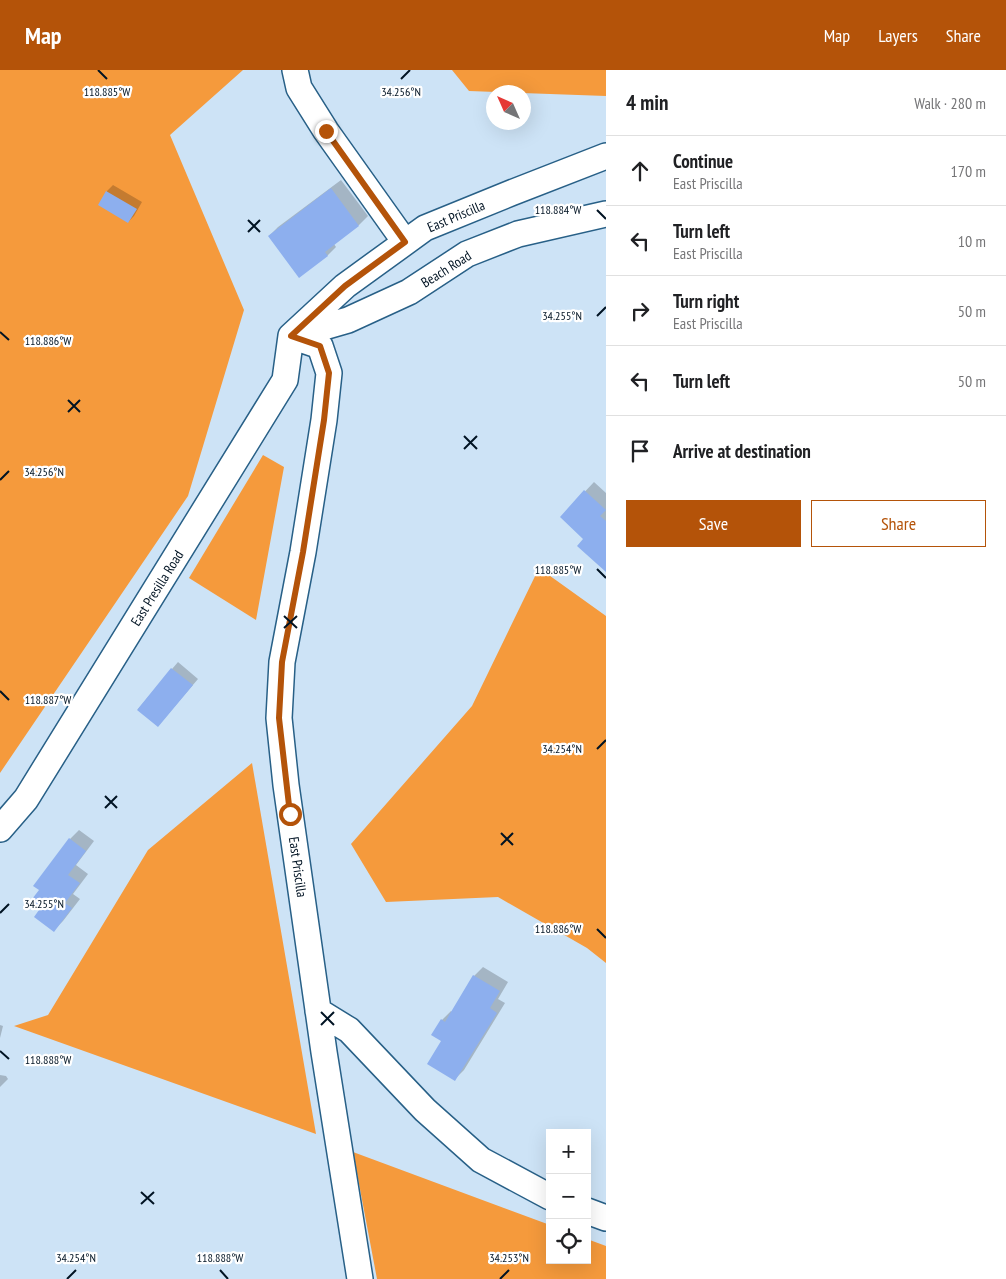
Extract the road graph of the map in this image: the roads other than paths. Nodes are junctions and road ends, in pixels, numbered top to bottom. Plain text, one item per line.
1 (295, 70) edge
2 (606, 156) edge
3 (606, 214) edge
4 (405, 242) junction
5 (291, 336) junction
6 (0, 829) edge
7 (318, 1011) junction
8 (546, 1195) edge
9 (591, 1212) edge
10 (606, 1218) edge
11 (360, 1279) edge

1 - 4 street
2 - 4 street, East Priscilla
3 - 5 street, Beach Road
4 - 5 street, East Priscilla
5 - 6 street, East Presilla Road
5 - 7 street, East Priscilla
7 - 8 street
7 - 11 street, East Priscilla
9 - 10 street

